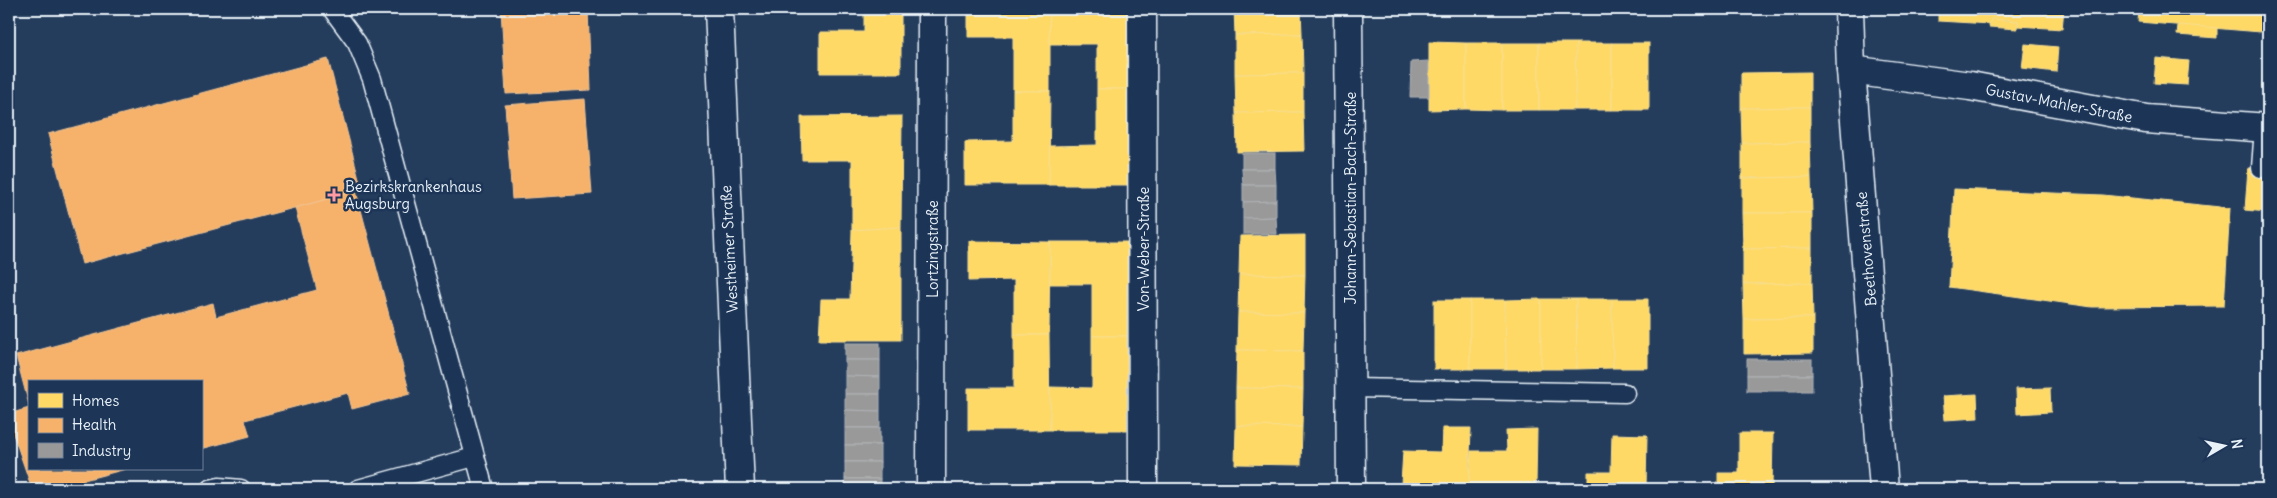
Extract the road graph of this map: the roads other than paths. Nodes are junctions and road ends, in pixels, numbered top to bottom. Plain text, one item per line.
1 (332, 9) edge
2 (719, 9) edge
3 (932, 9) edge
4 (1142, 9) edge
5 (1348, 9) edge
6 (1850, 9) edge
7 (1851, 70) junction
8 (2266, 128) edge
9 (2261, 168) dead end
10 (1352, 388) junction
11 (1625, 393) dead end
12 (474, 458) junction
13 (210, 489) edge
14 (241, 489) edge
15 (358, 489) edge
16 (484, 489) edge
17 (740, 489) edge
18 (931, 489) edge
19 (1143, 489) edge
20 (1351, 489) edge
21 (1884, 489) edge

1 - 12 lane
2 - 17 street, Westheimer Straße
3 - 18 street, Lortzingstraße
4 - 19 street, Von-Weber-Straße
5 - 10 street, Johann-Sebastian-Bach-Straße
6 - 7 street, Beethovenstraße
7 - 8 street, Gustav-Mahler-Straße
7 - 21 street, Beethovenstraße
8 - 9 lane
10 - 11 lane
10 - 20 street, Johann-Sebastian-Bach-Straße
12 - 15 lane
12 - 16 lane
13 - 14 lane

